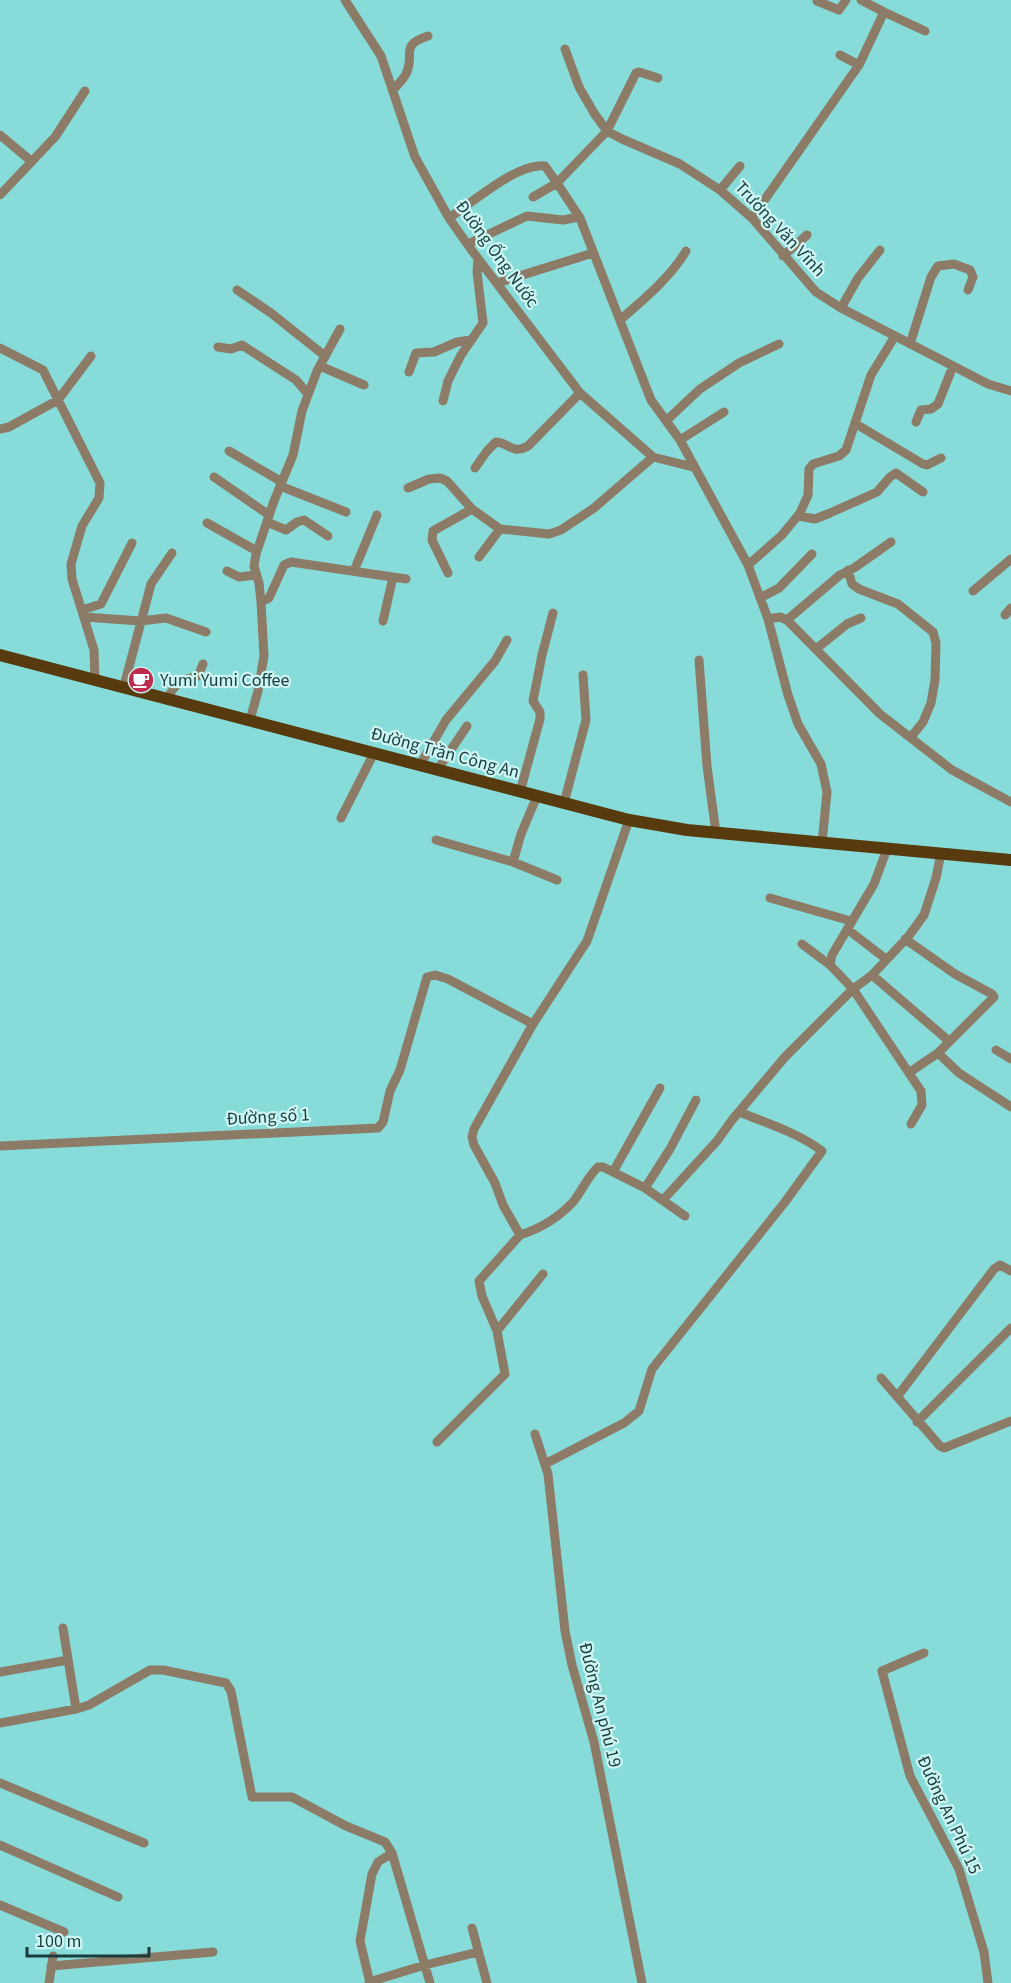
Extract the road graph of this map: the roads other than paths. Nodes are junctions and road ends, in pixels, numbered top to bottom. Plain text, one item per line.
1 (345, 0) edge
2 (846, 0) edge
3 (861, 0) edge
4 (817, 1) edge
5 (884, 12) junction
6 (925, 31) dead end
7 (428, 36) dead end
8 (565, 50) dead end
9 (840, 55) dead end
10 (859, 65) junction
11 (658, 78) dead end
12 (393, 90) junction
13 (85, 91) dead end
14 (607, 131) junction
15 (0, 135) edge
16 (31, 161) junction
17 (740, 166) dead end
18 (557, 183) junction
19 (720, 190) junction
20 (0, 195) edge
21 (533, 197) dead end
22 (579, 217) junction
23 (449, 218) junction
24 (752, 218) junction
25 (807, 235) dead end
26 (468, 244) junction
27 (880, 250) dead end
28 (686, 251) dead end
29 (593, 253) junction
30 (783, 256) junction
31 (478, 259) junction
32 (497, 283) junction
33 (237, 290) dead end
34 (968, 290) dead end
35 (841, 308) junction
36 (620, 320) junction
37 (340, 329) dead end
38 (895, 336) junction
39 (471, 340) junction
40 (779, 344) dead end
41 (910, 344) junction
42 (0, 348) edge
43 (218, 348) dead end
44 (91, 356) dead end
45 (325, 356) junction
46 (320, 366) junction
47 (953, 366) junction
48 (409, 372) dead end
49 (364, 385) dead end
50 (1011, 392) edge
51 (580, 393) junction
52 (309, 394) junction
53 (58, 400) junction
54 (443, 401) dead end
55 (724, 412) dead end
56 (667, 420) junction
57 (916, 422) dead end
58 (856, 424) junction
59 (0, 429) edge
60 (680, 440) junction
61 (229, 451) dead end
62 (653, 457) junction
63 (941, 458) dead end
64 (693, 467) junction
65 (475, 468) dead end
66 (214, 477) dead end
67 (281, 484) junction
68 (408, 488) dead end
69 (923, 492) dead end
70 (472, 508) junction
71 (346, 512) dead end
72 (377, 515) dead end
73 (798, 516) junction
74 (268, 518) junction
75 (207, 523) dead end
76 (500, 529) junction
77 (328, 536) dead end
78 (891, 542) dead end
79 (132, 543) dead end
80 (257, 551) junction
81 (172, 553) dead end
82 (812, 554) dead end
83 (479, 557) dead end
84 (1011, 559) edge
85 (748, 565) junction
86 (848, 570) junction
87 (227, 571) dead end
88 (354, 571) junction
89 (448, 573) dead end
90 (256, 575) junction
91 (393, 577) junction
92 (406, 579) dead end
93 (973, 591) dead end
94 (760, 598) junction
95 (261, 602) junction
96 (553, 613) dead end
97 (83, 614) junction
98 (861, 618) dead end
99 (768, 619) junction
100 (787, 620) junction
101 (140, 621) junction
102 (383, 621) dead end
103 (206, 632) dead end
104 (507, 640) dead end
105 (816, 649) junction
106 (0, 655) edge
107 (699, 660) dead end
108 (203, 664) dead end
109 (583, 675) dead end
110 (95, 679) junction
111 (124, 686) junction
112 (168, 698) junction
113 (250, 720) junction
114 (467, 726) dead end
115 (911, 737) junction
116 (374, 753) junction
117 (420, 765) junction
118 (438, 769) junction
119 (520, 792) junction
120 (537, 796) junction
121 (1011, 802) edge
122 (564, 803) junction
123 (341, 818) dead end
124 (628, 820) junction
125 (716, 833) junction
126 (436, 840) dead end
127 (822, 843) junction
128 (887, 849) junction
129 (941, 853) junction
130 (1011, 860) edge
131 (513, 862) junction
132 (557, 880) dead end
133 (770, 898) dead end
134 (849, 925) junction
135 (905, 939) junction
136 (802, 944) dead end
137 (886, 959) junction
138 (830, 965) junction
139 (872, 975) junction
140 (853, 989) junction
141 (528, 1022) junction
142 (949, 1041) junction
143 (996, 1050) dead end
144 (938, 1053) junction
145 (1011, 1059) edge
146 (910, 1072) junction
147 (660, 1088) dead end
148 (696, 1100) dead end
149 (1011, 1107) edge
150 (739, 1112) junction
151 (911, 1124) dead end
152 (0, 1146) edge
153 (613, 1173) junction
154 (645, 1188) junction
155 (663, 1200) junction
156 (685, 1216) dead end
157 (520, 1235) junction
158 (1011, 1271) edge
159 (543, 1274) dead end
160 (1011, 1328) edge
161 (497, 1331) junction
162 (880, 1378) dead end
163 (897, 1398) junction
164 (1011, 1421) edge
165 (917, 1422) junction
166 (535, 1434) dead end
167 (437, 1442) dead end
168 (545, 1464) junction
169 (63, 1628) dead end
170 (924, 1653) dead end
171 (68, 1660) junction
172 (0, 1672) edge
173 (76, 1709) junction
174 (0, 1723) edge
175 (0, 1783) edge
176 (144, 1843) dead end
177 (0, 1845) edge
178 (392, 1853) junction
179 (118, 1897) dead end
180 (0, 1905) edge
181 (472, 1928) dead end
182 (64, 1932) dead end
183 (213, 1952) dead end
184 (478, 1952) junction
185 (53, 1956) dead end
186 (425, 1965) junction
187 (51, 1966) junction
188 (369, 1982) edge
189 (49, 1983) edge
190 (430, 1983) edge
191 (487, 1983) edge
192 (642, 1983) edge
193 (988, 1983) edge

1 - 12 street, Đường Ống Nước
2 - 4 street
3 - 5 street
5 - 6 street
5 - 10 street
7 - 12 street
8 - 14 street, Trương Văn Vĩnh
9 - 10 street
10 - 24 street
11 - 14 street
12 - 23 street, Đường Ống Nước
13 - 16 street
14 - 18 street
14 - 19 street, Trương Văn Vĩnh
15 - 16 street
16 - 20 street
17 - 19 street
18 - 21 street
18 - 22 street
18 - 23 street
19 - 24 street, Trương Văn Vĩnh
22 - 26 street
22 - 29 street
23 - 26 street, Đường Ống Nước
24 - 30 street, Trương Văn Vĩnh
25 - 30 street
26 - 31 street, Đường Ống Nước
27 - 35 street
28 - 36 street
29 - 32 street
29 - 36 street
30 - 35 street, Trương Văn Vĩnh
31 - 32 street, Đường Ống Nước
31 - 39 street
32 - 51 street, Đường Ống Nước
33 - 45 street
34 - 41 street
35 - 38 street, Trương Văn Vĩnh
36 - 56 street
37 - 45 street
38 - 41 street, Trương Văn Vĩnh
38 - 58 street
39 - 48 street
39 - 54 street
40 - 56 street
41 - 47 street, Trương Văn Vĩnh
42 - 53 street
43 - 52 street
44 - 53 street
45 - 46 street
46 - 49 street
46 - 52 street
47 - 50 street, Trương Văn Vĩnh
47 - 57 street
51 - 62 street, Đường Ống Nước
51 - 65 street
52 - 67 street
53 - 59 street
53 - 97 street
55 - 60 street
56 - 60 street
58 - 63 street
58 - 73 street
60 - 64 street
61 - 67 street
62 - 64 street, Đường Ống Nước
62 - 76 street
64 - 85 street
66 - 74 street
67 - 71 street
67 - 74 street
68 - 70 street
69 - 73 street
70 - 76 street
70 - 89 street
72 - 88 street
73 - 85 street
74 - 77 street
74 - 80 street
75 - 80 street
76 - 83 street
78 - 86 street
79 - 97 street
80 - 90 street
81 - 101 street
82 - 94 street
84 - 93 street
85 - 94 street
86 - 100 street
86 - 115 street
87 - 90 street
88 - 91 street
88 - 95 street
90 - 95 street
91 - 92 street
91 - 102 street
94 - 99 street
95 - 113 street
96 - 119 street
97 - 101 street
97 - 110 street
98 - 105 street
99 - 100 street
99 - 127 street
100 - 105 street
101 - 103 street
101 - 111 street
104 - 117 street
105 - 115 street
106 - 110 main road, Đường Trần Công An
107 - 125 street
108 - 112 street
109 - 122 street
110 - 111 main road, Đường Trần Công An
111 - 112 main road, Đường Trần Công An
112 - 113 main road, Đường Trần Công An
113 - 116 main road, Đường Trần Công An
114 - 118 street
115 - 121 street
116 - 117 main road, Đường Trần Công An
116 - 123 street
117 - 118 main road, Đường Trần Công An
118 - 119 main road, Đường Trần Công An
119 - 120 main road, Đường Trần Công An
120 - 122 main road, Đường Trần Công An
120 - 131 street
122 - 124 main road, Đường Trần Công An
124 - 125 main road, Đường Trần Công An
124 - 141 street
125 - 127 main road, Đường Trần Công An
126 - 131 street
127 - 128 main road, Đường Trần Công An
128 - 129 main road, Đường Trần Công An
128 - 134 street
129 - 130 main road, Đường Trần Công An
129 - 135 street
131 - 132 street
133 - 134 street
134 - 137 street
134 - 138 street
135 - 137 street
135 - 142 street
136 - 138 street
137 - 139 street
138 - 140 street
139 - 140 street
139 - 142 street
140 - 146 street
140 - 150 street
141 - 152 street, Đường số 1
141 - 157 street
142 - 144 street
143 - 145 street
144 - 146 street
144 - 149 street
146 - 151 street
147 - 153 street
148 - 154 street
150 - 155 street
150 - 168 street
153 - 154 street
153 - 157 street
154 - 155 street
155 - 156 street
157 - 161 street
158 - 163 street
159 - 161 street
160 - 165 street
161 - 167 street
162 - 163 street
163 - 165 street
164 - 165 street
166 - 168 street, Đường An phú 19
168 - 192 street, Đường An phú 19
169 - 171 street
170 - 193 street, Đường An Phú 15
171 - 172 street
171 - 173 street
173 - 174 street
173 - 178 street
175 - 176 street
177 - 179 street
178 - 186 street
178 - 188 street
180 - 182 street
181 - 184 street
183 - 187 street
184 - 186 street
184 - 191 street
185 - 187 street
186 - 188 street
186 - 190 street
187 - 189 street

